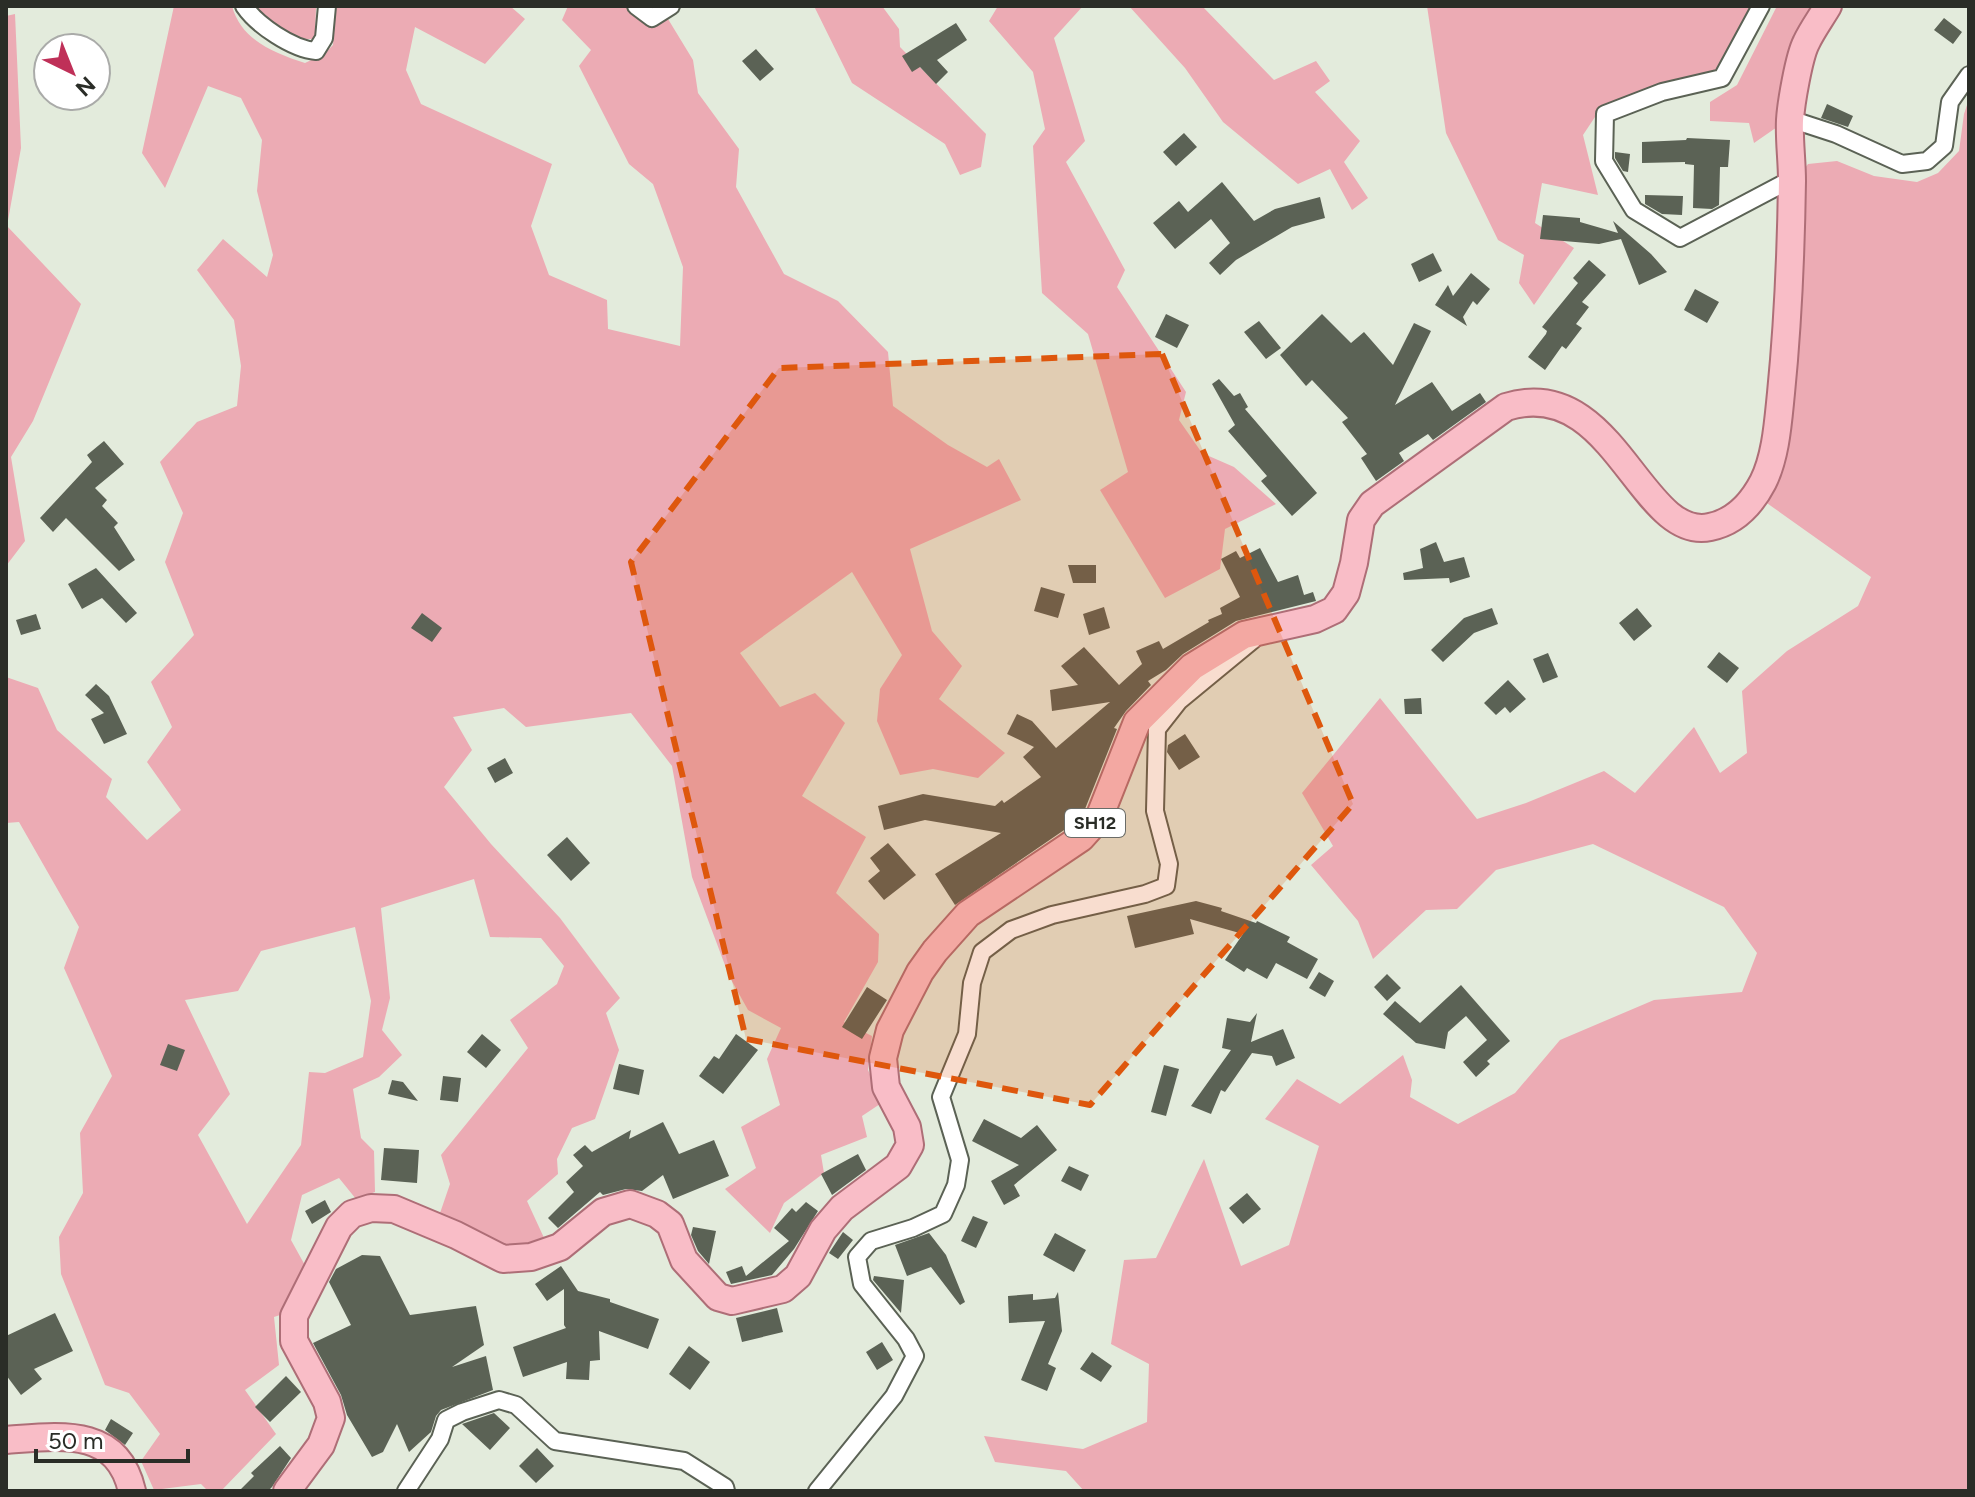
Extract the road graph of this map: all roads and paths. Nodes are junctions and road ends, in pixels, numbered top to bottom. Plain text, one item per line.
1 (244, 6) edge
2 (327, 6) edge
3 (636, 6) edge
4 (671, 6) edge
5 (1761, 6) edge
6 (1828, 6) edge
7 (1969, 75) edge
8 (1790, 119) junction
9 (1792, 179) junction
10 (1266, 628) junction
11 (6, 1440) edge
12 (132, 1491) edge
13 (287, 1491) edge
14 (406, 1491) edge
15 (726, 1491) edge
16 (817, 1491) edge

1 - 2 street
3 - 4 street
5 - 9 street
6 - 8 main road, SH12
7 - 8 street
8 - 9 main road, SH12
9 - 10 main road, SH12
10 - 13 main road, SH12
10 - 16 street
11 - 12 main road
14 - 15 street

